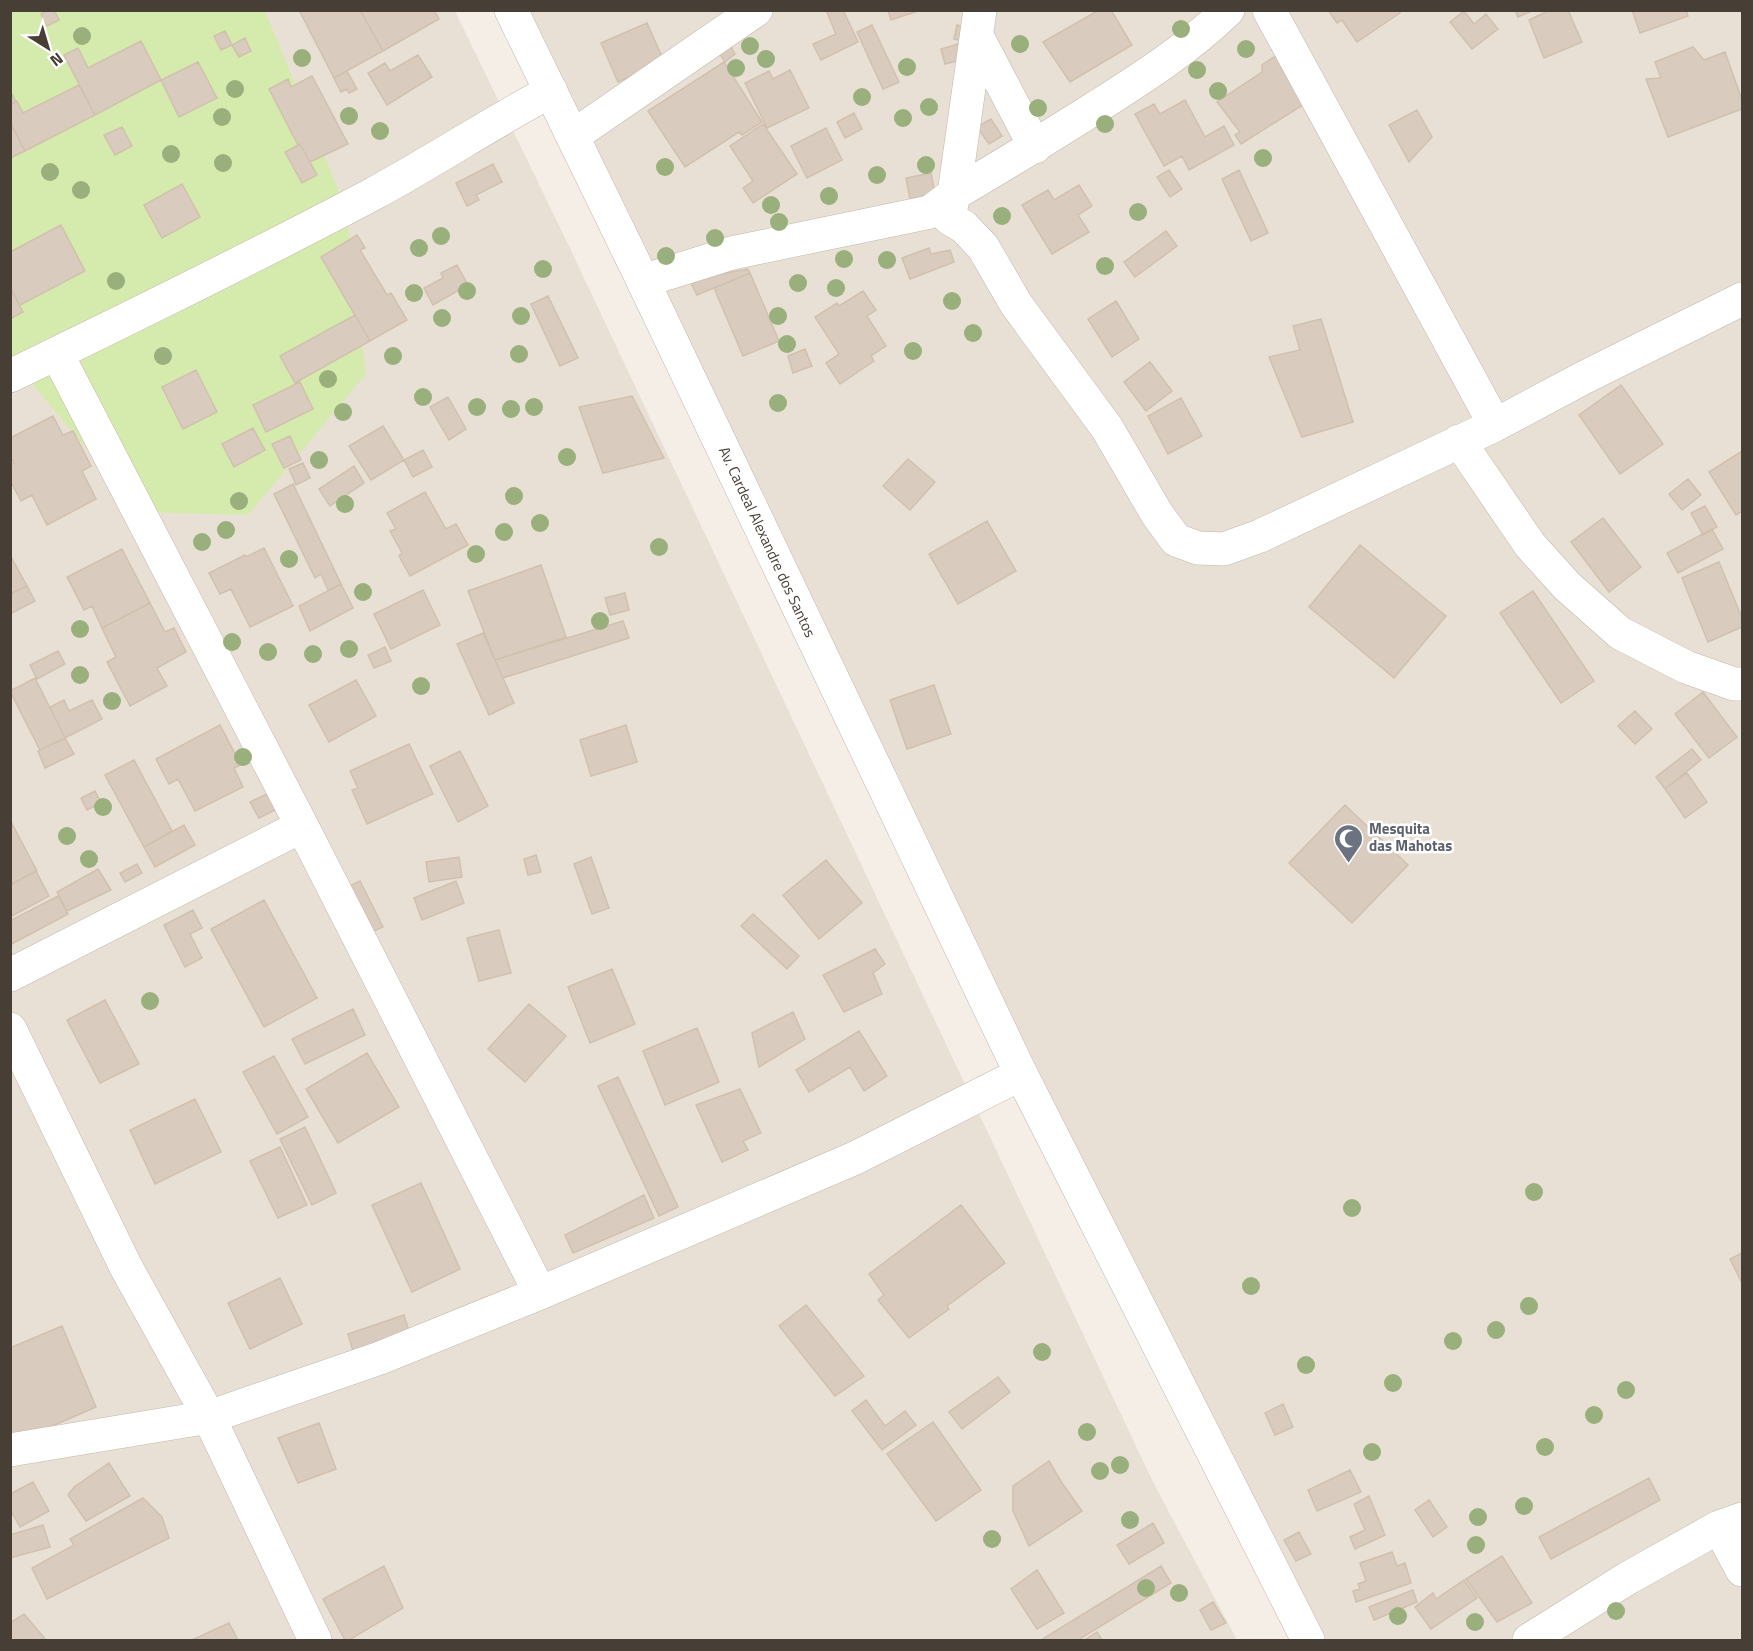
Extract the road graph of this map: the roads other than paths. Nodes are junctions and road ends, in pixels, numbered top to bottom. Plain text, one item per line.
1 (511, 10) edge
2 (756, 10) edge
3 (1228, 10) edge
4 (1269, 10) edge
5 (979, 24) edge
6 (551, 91) junction
7 (573, 136) junction
8 (1035, 147) junction
9 (954, 194) junction
10 (643, 281) junction
11 (1743, 299) edge
12 (57, 354) junction
13 (10, 376) edge
14 (1495, 425) junction
15 (1459, 441) junction
16 (1743, 684) edge
17 (302, 826) junction
18 (10, 975) edge
19 (10, 1029) edge
20 (1021, 1074) junction
21 (540, 1293) junction
22 (209, 1417) junction
23 (10, 1450) edge
24 (1731, 1523) edge
25 (1743, 1570) edge
26 (315, 1641) edge
27 (1308, 1641) edge
28 (1529, 1641) edge

1 - 6 street, Av. Cardeal Alexandre dos Santos
2 - 7 street
3 - 8 street
4 - 14 street
5 - 8 street
5 - 9 street
6 - 7 street, Av. Cardeal Alexandre dos Santos
6 - 12 street
7 - 10 street, Av. Cardeal Alexandre dos Santos
8 - 9 street
9 - 10 street
9 - 15 street
10 - 20 street, Av. Cardeal Alexandre dos Santos
11 - 14 street
12 - 13 street
12 - 17 street
14 - 15 street
15 - 16 street
17 - 18 street
17 - 21 street
19 - 22 street
20 - 21 street
20 - 27 street, Av. Cardeal Alexandre dos Santos
21 - 22 street
22 - 23 street
22 - 26 street
24 - 25 street
24 - 28 street

